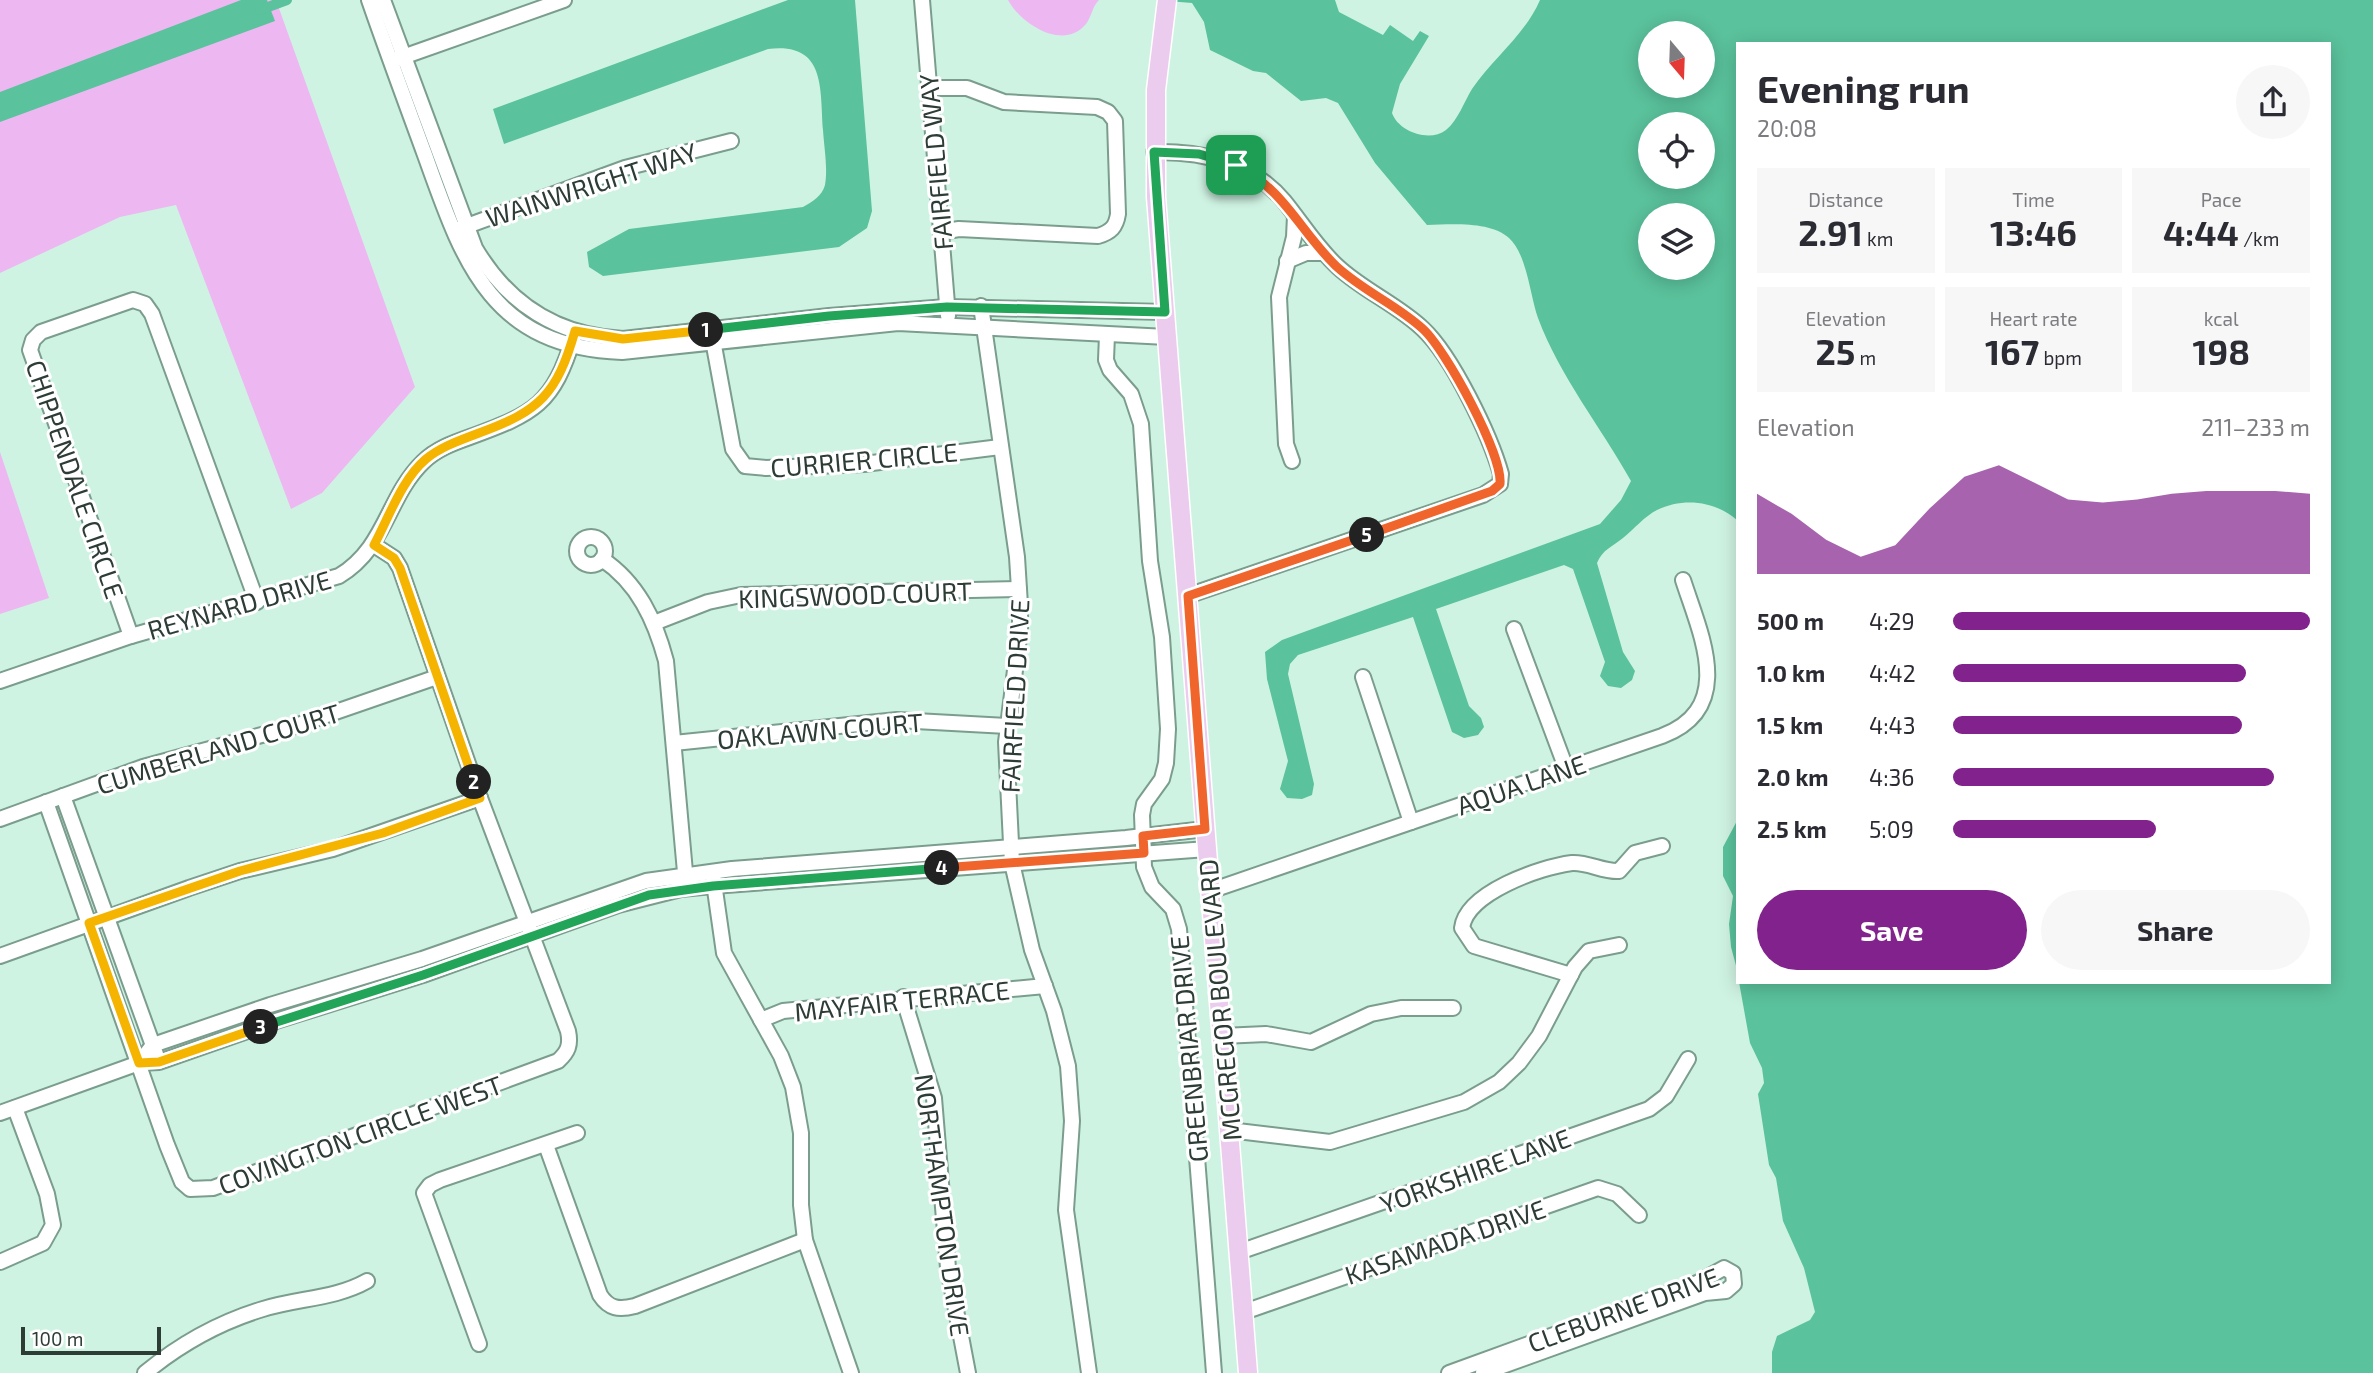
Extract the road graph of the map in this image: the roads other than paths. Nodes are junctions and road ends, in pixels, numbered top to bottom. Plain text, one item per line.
1 (369, 0) edge
2 (383, 0) edge
3 (564, 0) edge
4 (922, 0) edge
5 (1166, 5) edge
6 (397, 59) junction
7 (929, 88) junction
8 (731, 141) dead end
9 (1154, 152) junction
10 (1295, 216) junction
11 (459, 229) junction
12 (941, 232) junction
13 (1323, 253) junction
14 (1287, 261) junction
15 (981, 306) junction
16 (947, 307) junction
17 (1165, 312) junction
18 (949, 324) junction
19 (982, 326) junction
20 (1107, 335) junction
21 (712, 336) junction
22 (1167, 337) junction
23 (573, 338) junction
24 (1000, 447) junction
25 (1292, 461) dead end
26 (374, 545) junction
27 (603, 559) dead end
28 (1683, 580) dead end
29 (1019, 589) junction
30 (1188, 596) junction
31 (257, 602) junction
32 (654, 623) junction
33 (1514, 629) dead end
34 (131, 636) junction
35 (437, 677) junction
36 (1363, 677) dead end
37 (0, 681) edge
38 (1007, 726) junction
39 (674, 743) junction
40 (1566, 768) junction
41 (63, 796) junction
42 (480, 798) junction
43 (46, 802) junction
44 (0, 819) edge
45 (1411, 822) junction
46 (1205, 829) junction
47 (1143, 836) junction
48 (1662, 846) dead end
49 (1011, 847) junction
50 (1206, 849) junction
51 (1144, 853) junction
52 (1012, 863) junction
53 (713, 878) junction
54 (686, 881) junction
55 (1210, 891) junction
56 (107, 917) junction
57 (528, 921) junction
58 (89, 923) junction
59 (533, 936) junction
60 (1619, 944) dead end
61 (0, 956) edge
62 (404, 973) junction
63 (1571, 975) junction
64 (1045, 986) junction
65 (903, 997) junction
66 (276, 1003) junction
67 (1453, 1008) dead end
68 (281, 1019) junction
69 (761, 1020) junction
70 (1222, 1036) junction
71 (153, 1045) junction
72 (1688, 1059) dead end
73 (159, 1062) junction
74 (139, 1063) junction
75 (15, 1108) junction
76 (0, 1113) edge
77 (1229, 1130) junction
78 (577, 1133) dead end
79 (546, 1145) junction
80 (1639, 1215) dead end
81 (805, 1240) junction
82 (1239, 1252) junction
83 (0, 1262) edge
84 (366, 1281) dead end
85 (1244, 1312) junction
86 (479, 1344) dead end
87 (1502, 1360) junction
88 (145, 1373) edge
89 (850, 1373) edge
90 (968, 1373) edge
91 (1088, 1373) edge
92 (1214, 1373) edge
93 (1248, 1373) edge
94 (1448, 1373) edge
95 (1483, 1373) edge

1 - 6 street
2 - 6 street
3 - 6 street
4 - 7 street, FAIRFIELD WAY
5 - 9 main road, MCGREGOR BOULEVARD
6 - 11 street
7 - 12 street, FAIRFIELD WAY
7 - 12 street
8 - 11 street, WAINWRIGHT WAY
9 - 10 street
9 - 17 main road, MCGREGOR BOULEVARD
10 - 13 street
10 - 14 street
11 - 23 street
12 - 16 street, FAIRFIELD WAY
13 - 14 street
13 - 30 street
14 - 25 street
15 - 16 street
15 - 17 street
15 - 19 street, FAIRFIELD DRIVE
16 - 18 street, FAIRFIELD WAY
16 - 21 street
17 - 22 main road, MCGREGOR BOULEVARD
18 - 19 street
18 - 21 street
19 - 20 street
19 - 24 street, FAIRFIELD DRIVE
20 - 22 street
20 - 47 street, GREENBRIAR DRIVE
21 - 23 street
21 - 24 street, CURRIER CIRCLE
22 - 30 main road, MCGREGOR BOULEVARD
23 - 26 street, REYNARD DRIVE
24 - 29 street, FAIRFIELD DRIVE
26 - 31 street, REYNARD DRIVE
26 - 35 street
27 - 32 street
28 - 40 street, AQUA LANE
29 - 32 street, KINGSWOOD COURT
29 - 38 street, FAIRFIELD DRIVE
30 - 46 main road, MCGREGOR BOULEVARD
31 - 34 street, REYNARD DRIVE
31 - 34 street, CHIPPENDALE CIRCLE
32 - 39 street
33 - 40 street
34 - 37 street, REYNARD DRIVE
35 - 41 street, CUMBERLAND COURT
35 - 42 street
36 - 45 street
38 - 39 street, OAKLAWN COURT
38 - 49 street, FAIRFIELD DRIVE
39 - 54 street
40 - 45 street, AQUA LANE
41 - 43 street, CUMBERLAND COURT
41 - 56 street
42 - 56 street
42 - 57 street
43 - 44 street, CUMBERLAND COURT
43 - 58 street, COVINGTON CIRCLE WEST
45 - 55 street, AQUA LANE
46 - 47 street
46 - 50 main road, MCGREGOR BOULEVARD
47 - 49 street
47 - 51 street, GREENBRIAR DRIVE
48 - 63 street
49 - 52 street, FAIRFIELD DRIVE
49 - 53 street
50 - 51 street
50 - 55 main road, MCGREGOR BOULEVARD
51 - 52 street
51 - 92 street, GREENBRIAR DRIVE
52 - 53 street
52 - 64 street, FAIRFIELD DRIVE
53 - 54 street
53 - 69 street
54 - 57 street
54 - 59 street
55 - 70 main road, MCGREGOR BOULEVARD
56 - 58 street
56 - 71 street
57 - 59 street
57 - 62 street
58 - 61 street
58 - 74 street, COVINGTON CIRCLE WEST
59 - 62 street
59 - 74 street, COVINGTON CIRCLE WEST
60 - 63 street
62 - 66 street
62 - 68 street
63 - 77 street
64 - 65 street, MAYFAIR TERRACE
64 - 91 street, FAIRFIELD DRIVE
65 - 69 street, MAYFAIR TERRACE
65 - 90 street, NORTHAMPTON DRIVE
66 - 68 street
66 - 71 street
67 - 70 street
68 - 73 street
69 - 81 street
70 - 77 main road, MCGREGOR BOULEVARD
71 - 73 street
71 - 74 street
72 - 82 street, YORKSHIRE LANE
73 - 74 street
74 - 75 street
75 - 76 street
75 - 83 street
77 - 82 main road, MCGREGOR BOULEVARD
78 - 79 street
79 - 81 street
79 - 86 street
80 - 85 street, KASAMADA DRIVE
81 - 89 street
82 - 85 main road, MCGREGOR BOULEVARD
84 - 88 street
85 - 93 main road, MCGREGOR BOULEVARD
87 - 87 street, CLEBURNE DRIVE
87 - 94 street, CLEBURNE DRIVE
87 - 95 street, CLEBURNE DRIVE

